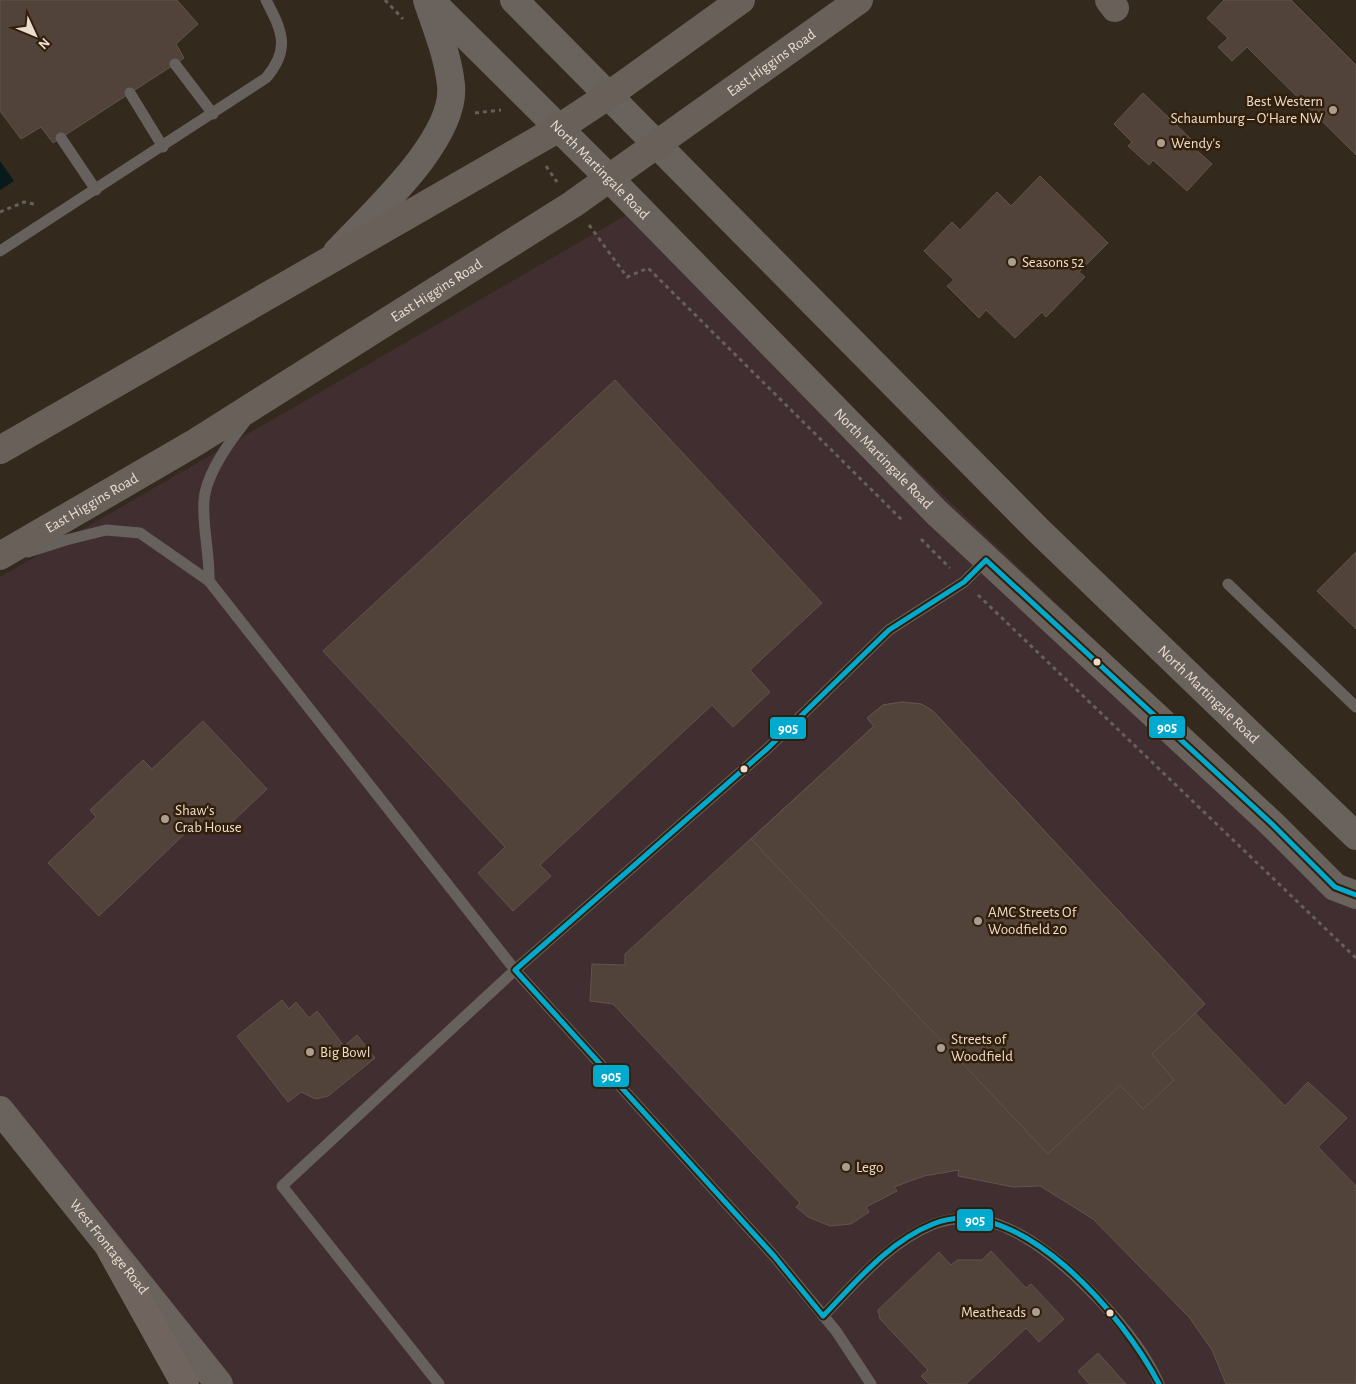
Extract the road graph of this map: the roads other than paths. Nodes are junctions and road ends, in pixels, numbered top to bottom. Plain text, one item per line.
1 (266, 0) edge
2 (428, 0) edge
3 (514, 0) edge
4 (741, 0) edge
5 (858, 0) edge
6 (175, 64) dead end
7 (130, 93) dead end
8 (609, 95) junction
9 (213, 114) junction
10 (559, 128) junction
11 (61, 138) dead end
12 (658, 144) junction
13 (164, 146) junction
14 (610, 179) junction
15 (96, 190) junction
16 (0, 251) edge
17 (328, 262) junction
18 (261, 401) junction
19 (0, 450) edge
20 (0, 556) edge
21 (986, 560) junction
22 (0, 562) edge
23 (209, 582) junction
24 (1228, 584) dead end
25 (1356, 707) edge
26 (1356, 836) edge
27 (1356, 895) edge
28 (515, 970) junction
29 (0, 1110) edge
30 (110, 1249) junction
31 (823, 1316) junction
32 (185, 1384) edge
33 (219, 1384) edge
34 (439, 1384) edge
35 (871, 1384) edge
36 (1159, 1384) edge

1 - 9 lane
2 - 10 street, North Martingale Road
2 - 17 street
3 - 8 street, North Martingale Road
4 - 8 main road
5 - 12 main road, East Higgins Road
6 - 9 lane
7 - 13 lane
8 - 10 main road
8 - 12 street, North Martingale Road
9 - 13 lane
10 - 14 street, North Martingale Road
10 - 17 main road
11 - 15 lane
12 - 14 main road, East Higgins Road
12 - 26 street, North Martingale Road
13 - 15 lane
14 - 18 main road, East Higgins Road
14 - 21 street, North Martingale Road
15 - 16 lane
17 - 19 main road
18 - 20 main road, East Higgins Road
18 - 23 lane
21 - 27 street, North Martingale Road
21 - 28 lane
22 - 23 lane
23 - 28 lane
24 - 25 lane
28 - 31 lane
28 - 34 lane
29 - 30 street, West Frontage Road
30 - 32 highway
30 - 33 street, West Frontage Road
31 - 35 lane
31 - 36 lane

